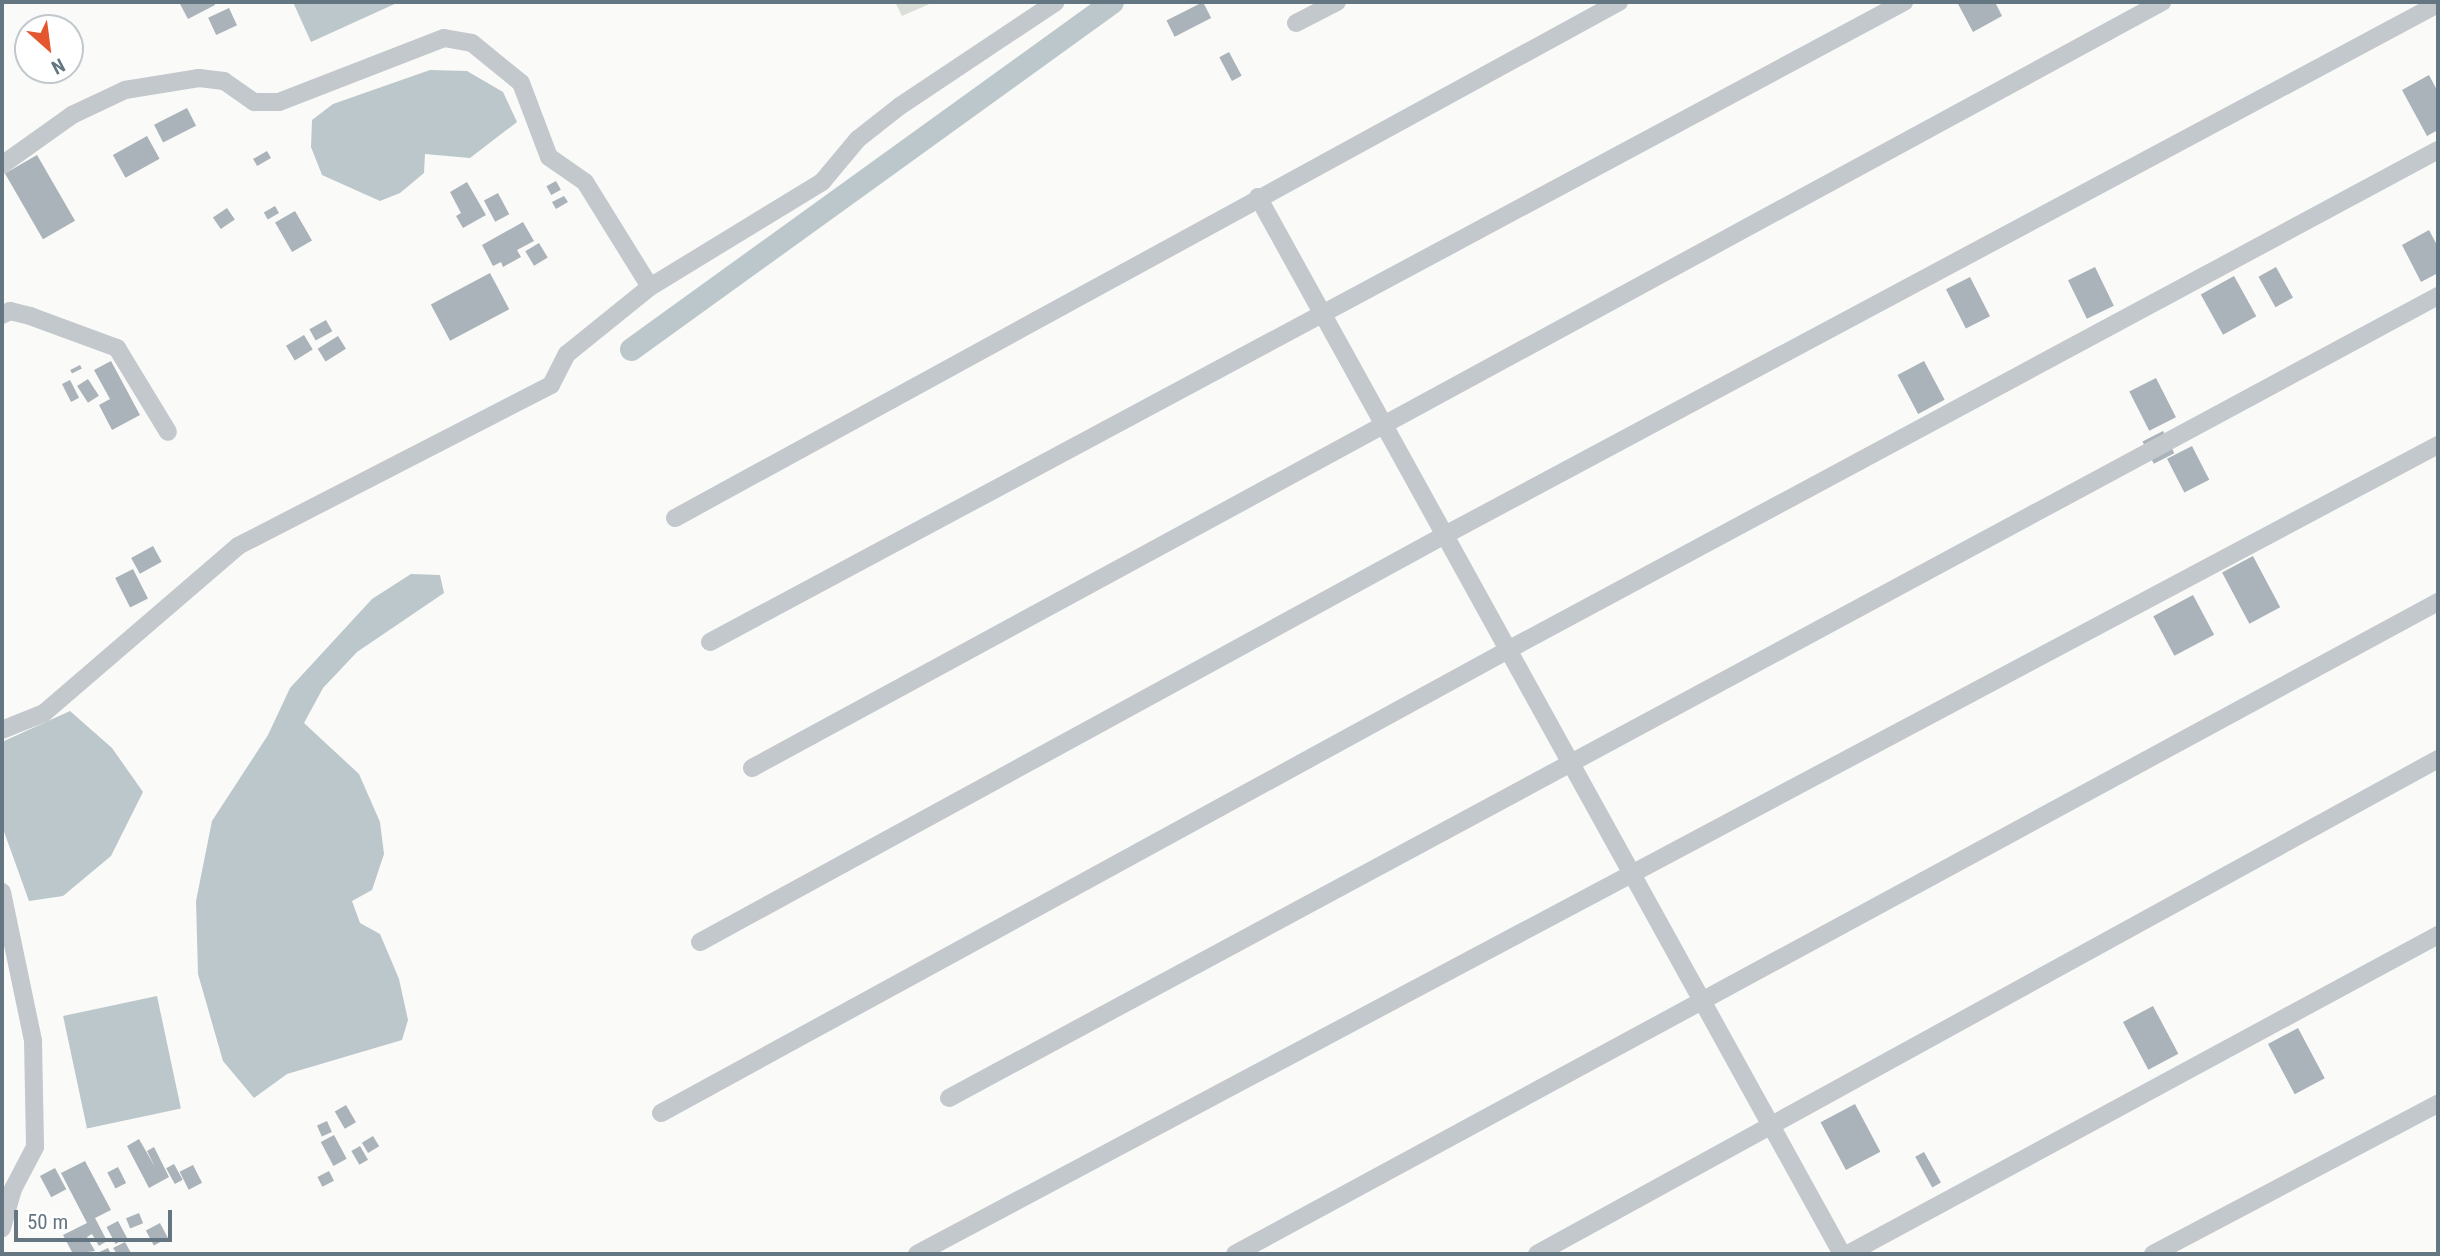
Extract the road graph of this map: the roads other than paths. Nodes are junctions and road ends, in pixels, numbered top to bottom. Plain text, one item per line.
1 (1056, 2) edge
2 (1337, 2) edge
3 (1619, 2) edge
4 (1904, 2) edge
5 (2162, 2) edge
6 (2438, 4) edge
7 (1296, 23) dead end
8 (2438, 150) edge
9 (2, 166) edge
10 (1258, 197) junction
11 (650, 287) junction
12 (2438, 296) edge
13 (1322, 313) junction
14 (2, 315) edge
15 (1385, 427) junction
16 (168, 432) dead end
17 (2438, 446) edge
18 (675, 518) dead end
19 (1445, 535) junction
20 (2438, 602) edge
21 (710, 642) dead end
22 (1508, 650) junction
23 (2, 730) edge
24 (2438, 759) edge
25 (1570, 762) junction
26 (752, 768) dead end
27 (1632, 874) junction
28 (2, 891) edge
29 (2438, 935) edge
30 (700, 942) dead end
31 (1701, 999) junction
32 (949, 1098) dead end
33 (2438, 1104) edge
34 (661, 1113) dead end
35 (1772, 1126) junction
36 (2, 1228) edge
37 (917, 1254) edge
38 (1235, 1254) edge
39 (1537, 1254) edge
40 (1845, 1254) edge
41 (2153, 1254) edge

1 - 11 street
2 - 7 street
3 - 10 street
4 - 13 street
5 - 15 street
6 - 19 street
8 - 22 street
9 - 11 street
10 - 13 street
10 - 18 street
11 - 23 street
12 - 25 street
13 - 15 street
13 - 21 street
14 - 16 street
15 - 19 street
15 - 26 street
17 - 27 street
19 - 22 street
19 - 30 street
20 - 31 street
22 - 25 street
22 - 34 street
24 - 35 street
25 - 27 street
25 - 32 street
27 - 31 street
27 - 37 street
28 - 36 street
29 - 40 street
31 - 35 street
31 - 38 street
33 - 41 street
35 - 39 street
35 - 40 street

